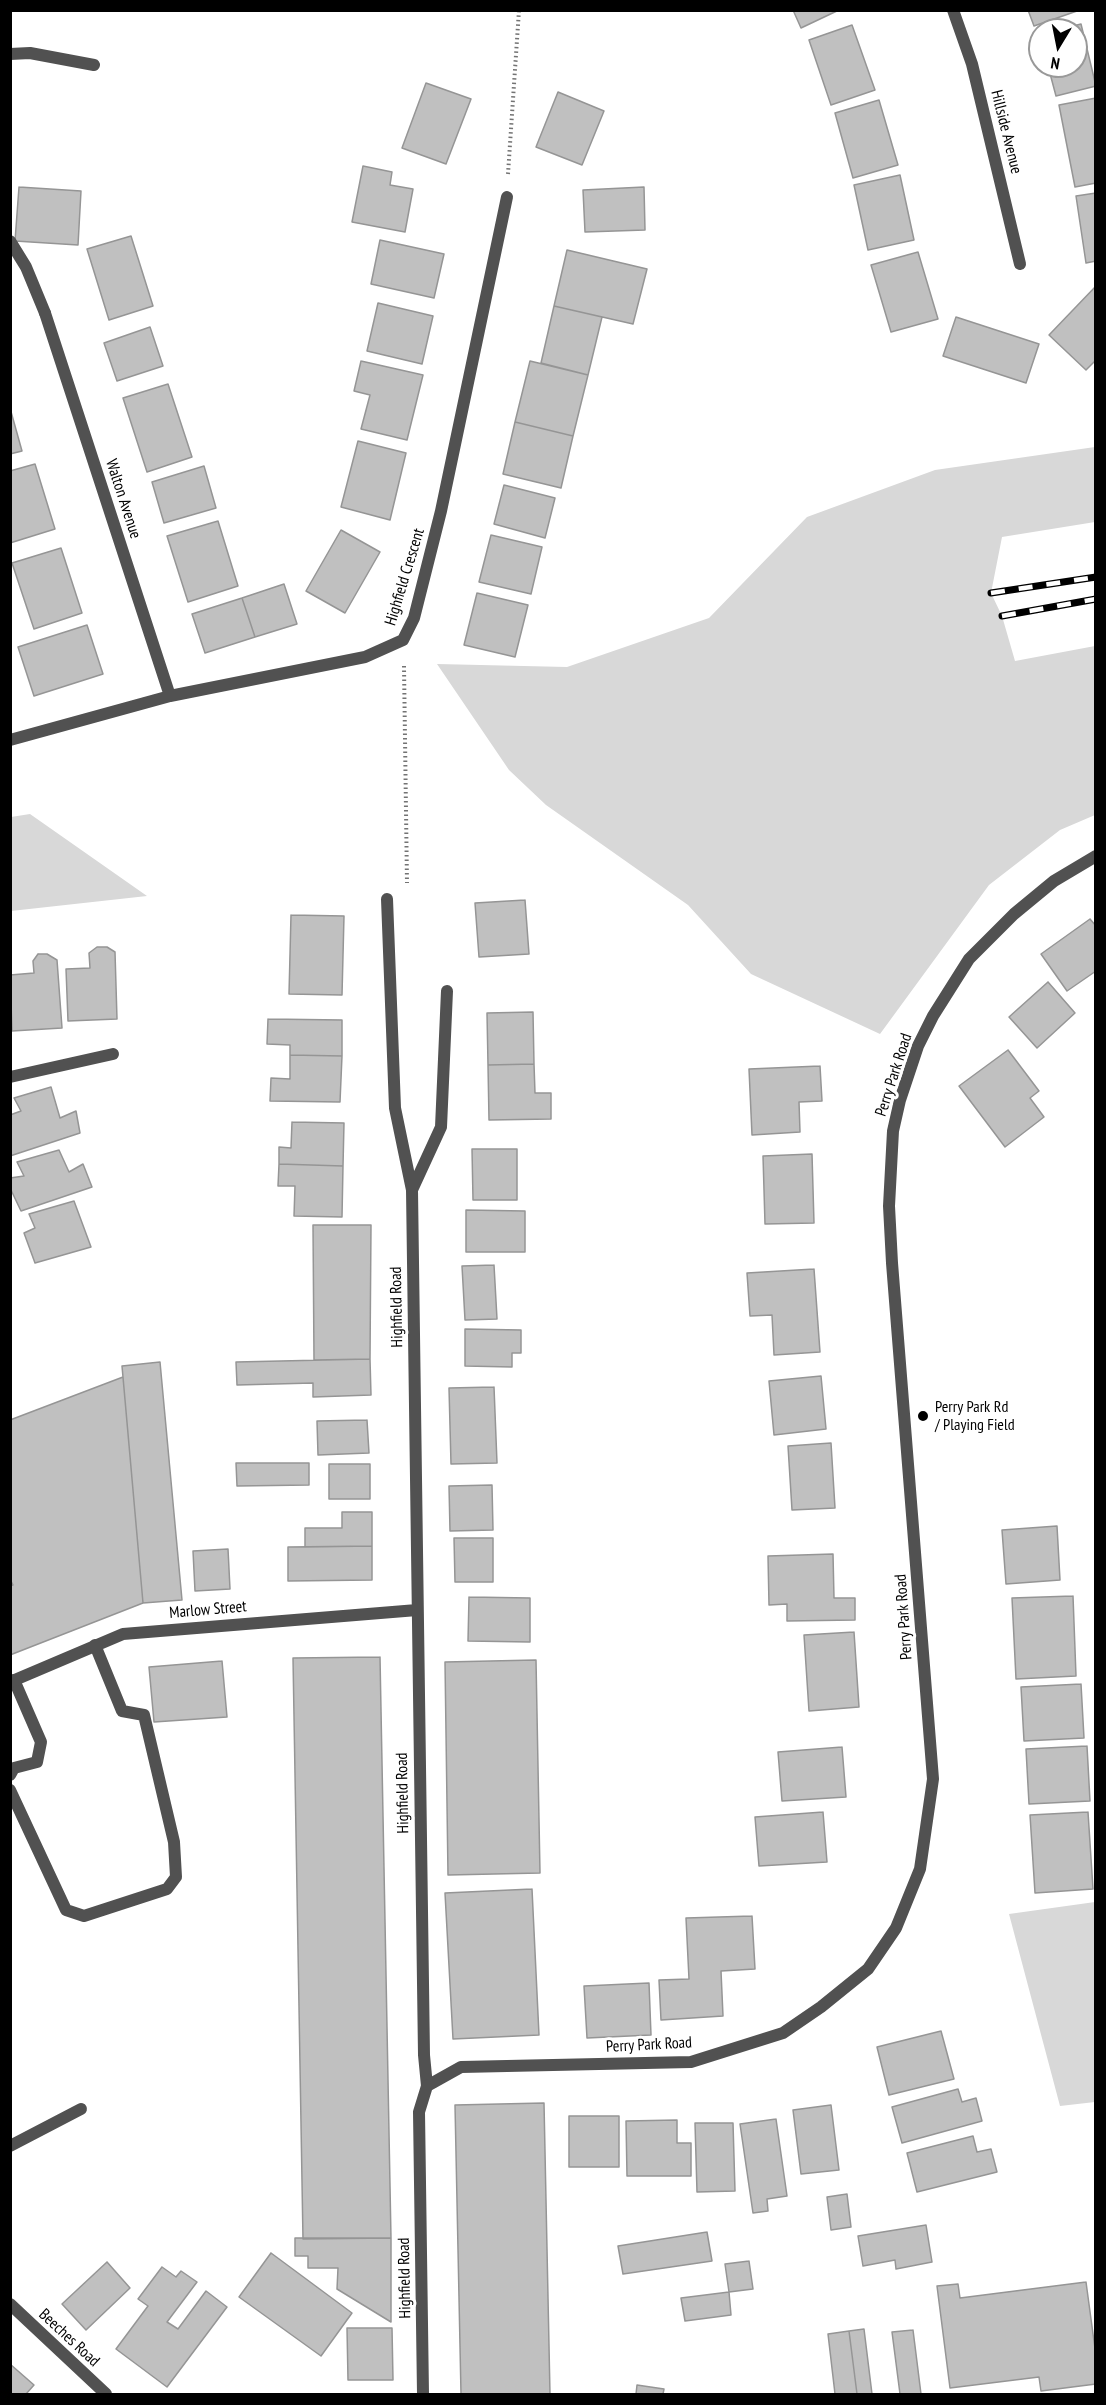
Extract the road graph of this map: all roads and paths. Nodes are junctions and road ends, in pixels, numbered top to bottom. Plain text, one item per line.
1 (519, 10) edge
2 (953, 10) edge
3 (10, 54) edge
4 (94, 66) dead end
5 (507, 197) joint
6 (10, 241) edge
7 (1020, 264) dead end
8 (170, 696) junction
9 (10, 740) edge
10 (1095, 856) edge
11 (387, 900) dead end
12 (447, 991) dead end
13 (113, 1054) dead end
14 (10, 1077) edge
15 (412, 1190) junction
16 (417, 1610) junction
17 (95, 1645) junction
18 (12, 1681) edge
19 (10, 1775) edge
20 (10, 1790) edge
21 (427, 2086) junction
22 (81, 2109) dead end
23 (10, 2146) edge
24 (10, 2304) edge
25 (106, 2394) edge
26 (423, 2394) edge

1 - 5 path
2 - 7 street, Hillside Avenue
3 - 4 street
5 - 8 street, Highfield Crescent
6 - 8 street, Walton Avenue
8 - 9 street, Highfield Crescent
10 - 21 street, Perry Park Road
11 - 15 street
12 - 15 street
13 - 14 street
15 - 16 street, Highfield Road
16 - 17 street, Marlow Street
16 - 21 street, Highfield Road
17 - 18 street, Marlow Street
17 - 20 street
18 - 19 street
21 - 26 street, Highfield Road
22 - 23 street
24 - 25 street, Beeches Road

